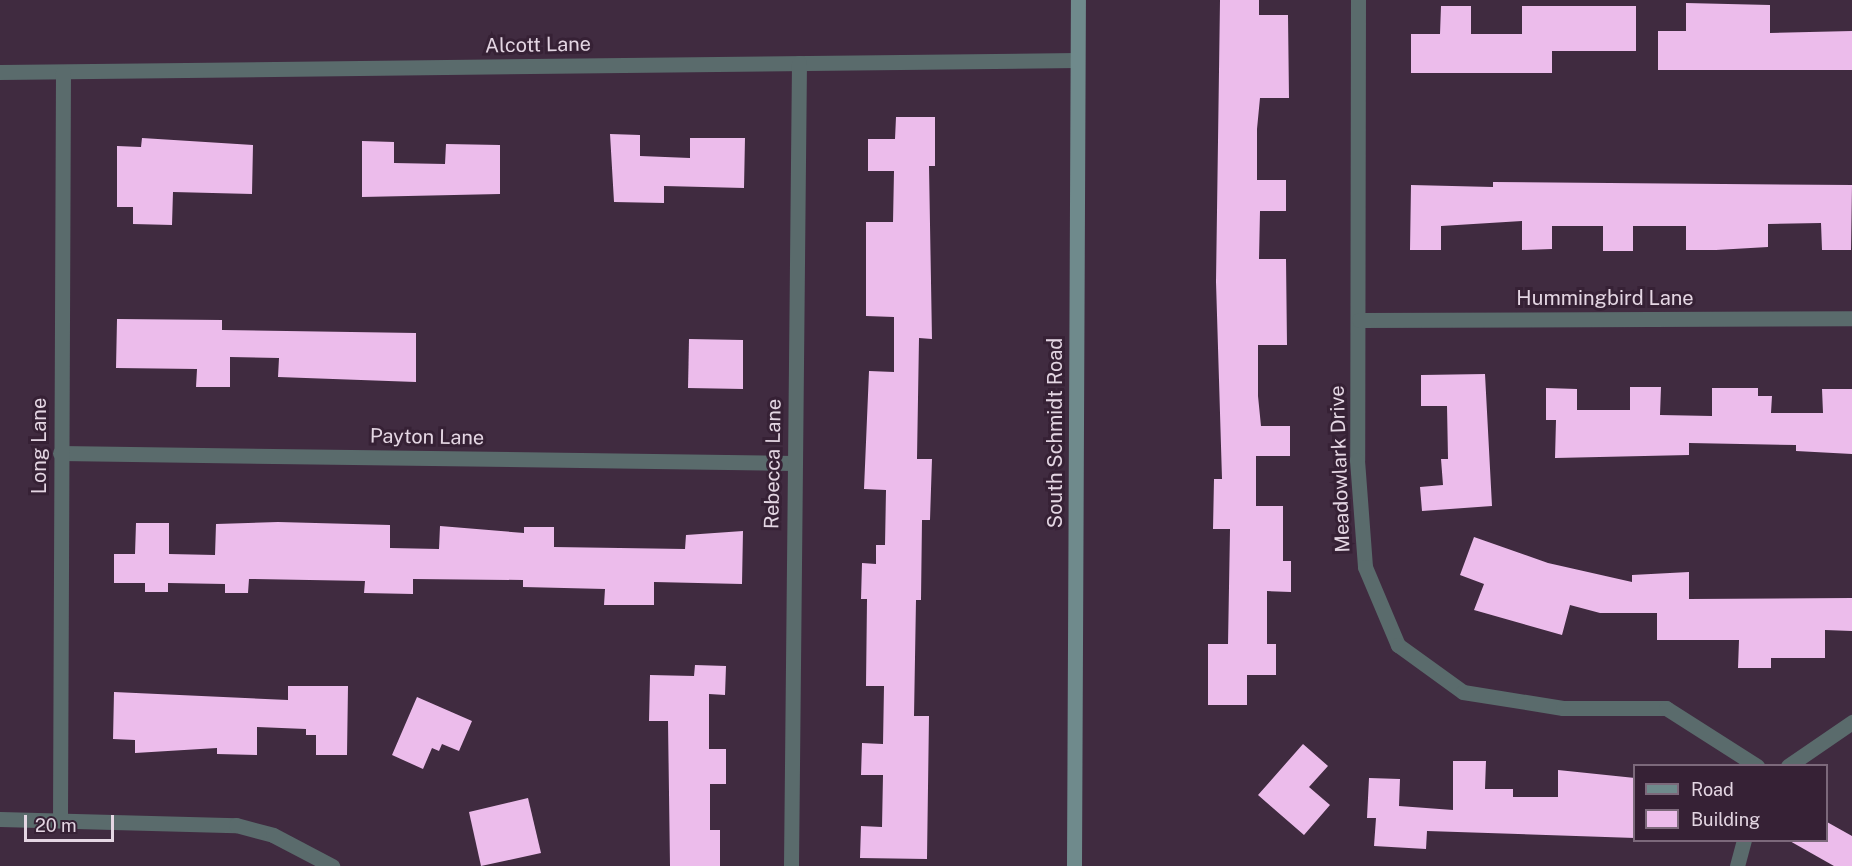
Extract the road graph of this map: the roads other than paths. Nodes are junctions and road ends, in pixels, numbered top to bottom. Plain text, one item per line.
1 (1078, 0) edge
2 (1358, 0) edge
3 (1077, 60) junction
4 (799, 63) junction
5 (0, 72) edge
6 (63, 72) junction
7 (1852, 318) edge
8 (1359, 320) junction
9 (60, 453) junction
10 (794, 463) junction
11 (1852, 722) edge
12 (1755, 764) edge
13 (1789, 764) edge
14 (0, 819) edge
15 (60, 820) junction
16 (1743, 842) edge
17 (332, 866) edge
18 (791, 866) edge
19 (1074, 866) edge
20 (1737, 866) edge

1 - 3 street, South Schmidt Road
2 - 8 street, Meadowlark Drive
3 - 4 street, Alcott Lane
3 - 19 street, South Schmidt Road
4 - 6 street, Alcott Lane
4 - 10 street, Rebecca Lane
5 - 6 street, Alcott Lane
6 - 9 street, Long Lane
7 - 8 street, Hummingbird Lane
8 - 12 street, Meadowlark Drive
9 - 10 street, Payton Lane
9 - 15 street, Long Lane
10 - 18 street, Rebecca Lane
11 - 13 street
14 - 15 street
15 - 17 street
16 - 20 street

